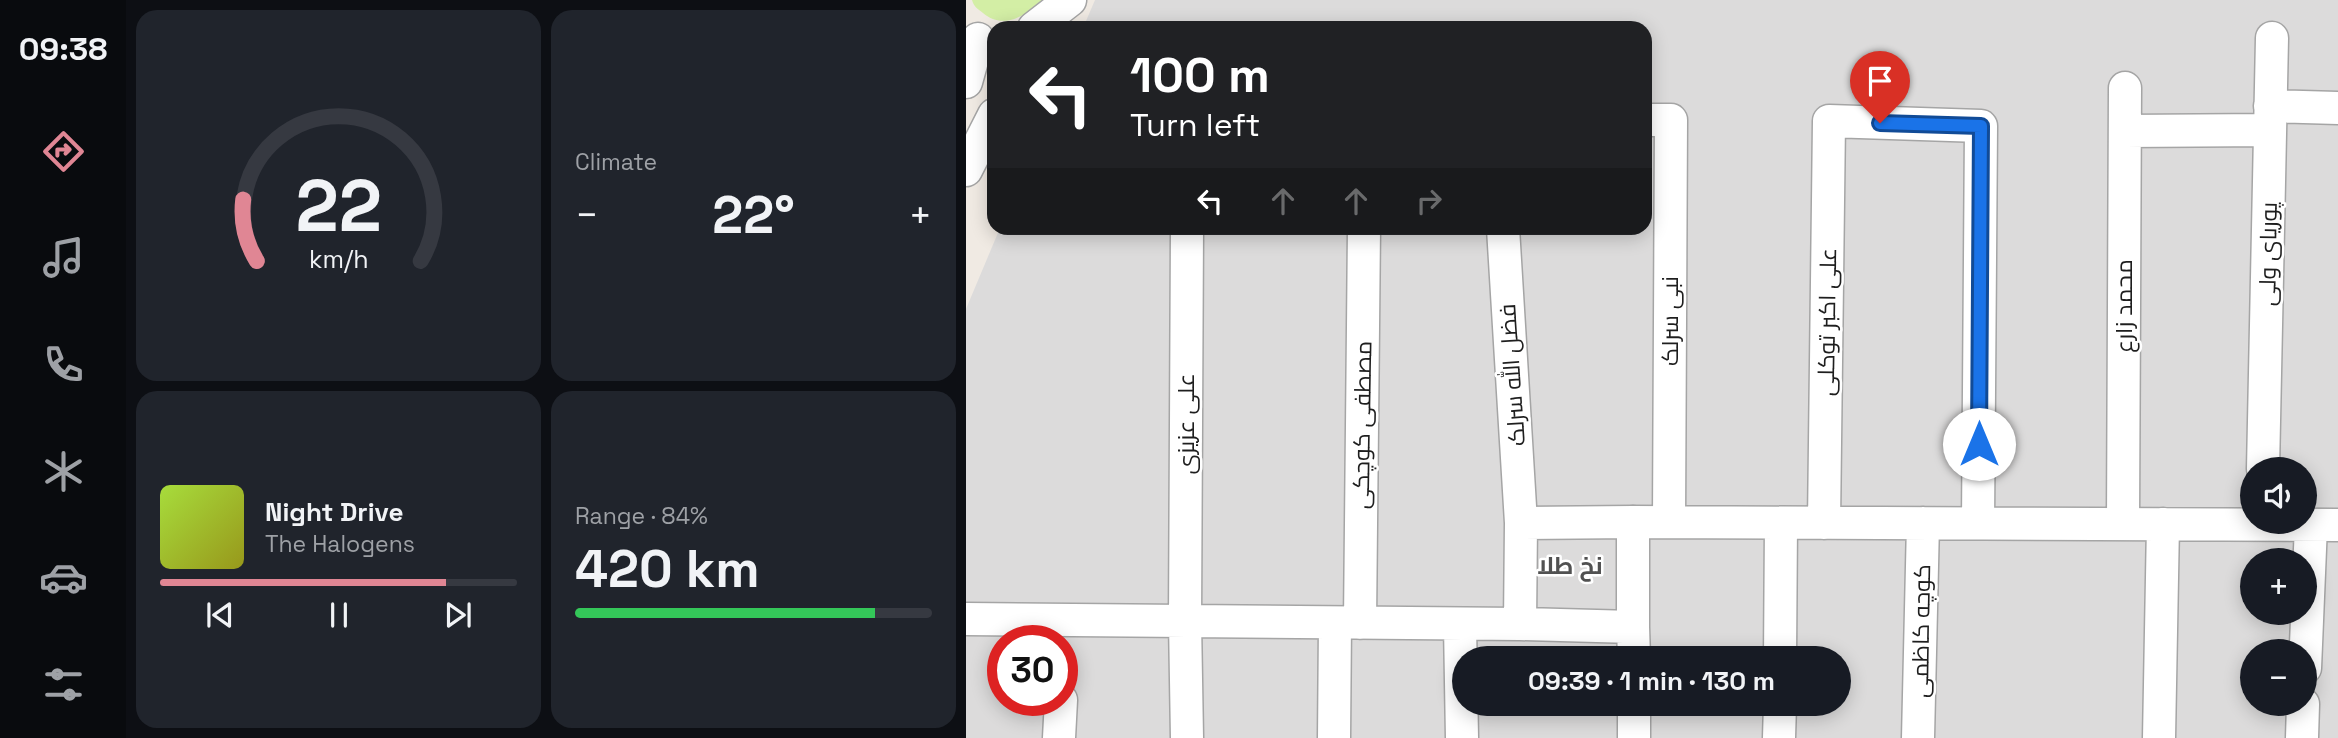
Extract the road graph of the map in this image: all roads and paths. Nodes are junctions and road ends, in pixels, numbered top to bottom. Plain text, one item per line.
1 (1070, 0) edge
2 (1043, 21) edge
3 (979, 38) edge
4 (2272, 38) dead end
5 (966, 82) edge
6 (2125, 88) dead end
7 (2338, 108) edge
8 (2270, 118) junction
9 (1658, 120) edge
10 (987, 129) edge
11 (2125, 131) junction
12 (966, 170) edge
13 (1187, 235) edge
14 (1364, 235) edge
15 (1503, 235) edge
16 (2263, 457) edge
17 (1633, 522) junction
18 (1669, 522) junction
19 (1521, 523) junction
20 (1781, 523) junction
21 (1824, 523) junction
22 (1923, 523) junction
23 (1978, 523) junction
24 (2240, 523) edge
25 (2123, 524) junction
26 (2162, 524) junction
27 (2324, 525) edge
28 (966, 619) edge
29 (1185, 621) junction
30 (1348, 623) junction
31 (1520, 624) junction
32 (1008, 625) edge
33 (1460, 625) junction
34 (1633, 626) junction
35 (1078, 632) edge
36 (2309, 639) edge
37 (1634, 646) edge
38 (1780, 646) edge
39 (1060, 716) edge
40 (1634, 716) edge
41 (1780, 716) edge
42 (2303, 716) edge
43 (1059, 738) edge
44 (1187, 738) edge
45 (1334, 738) edge
46 (1462, 738) edge
47 (1634, 738) edge
48 (1779, 738) edge
49 (1918, 738) edge
50 (2159, 738) edge
51 (2302, 738) edge

1 - 2 street
3 - 5 street
4 - 8 street, پوریای ولی
6 - 11 street, محمد زارع
7 - 8 street
8 - 11 street
8 - 16 street, پوریای ولی
9 - 18 street, نبی سرلک
10 - 12 street
11 - 25 street, محمد زارع
13 - 29 street, علی عزیزی
14 - 30 street, مصطفی کوچکی
15 - 19 street, فضل الله سرلک
17 - 18 street
17 - 19 street
17 - 34 street
18 - 20 street
19 - 31 street, فضل الله سرلک
20 - 21 street
20 - 38 street
21 - 22 street
21 - 23 street, علی اکبر توکلی
22 - 23 street
22 - 49 street, کوچه کاظمی
23 - 25 street
24 - 26 street
25 - 26 street
26 - 50 street
27 - 36 street
28 - 32 street
29 - 30 street
29 - 35 street
29 - 44 street, علی عزیزی
30 - 33 street
30 - 45 street, مصطفی کوچکی
31 - 33 street
31 - 34 street
33 - 46 street
34 - 37 street
39 - 43 street
40 - 47 street
41 - 48 street
42 - 51 street

